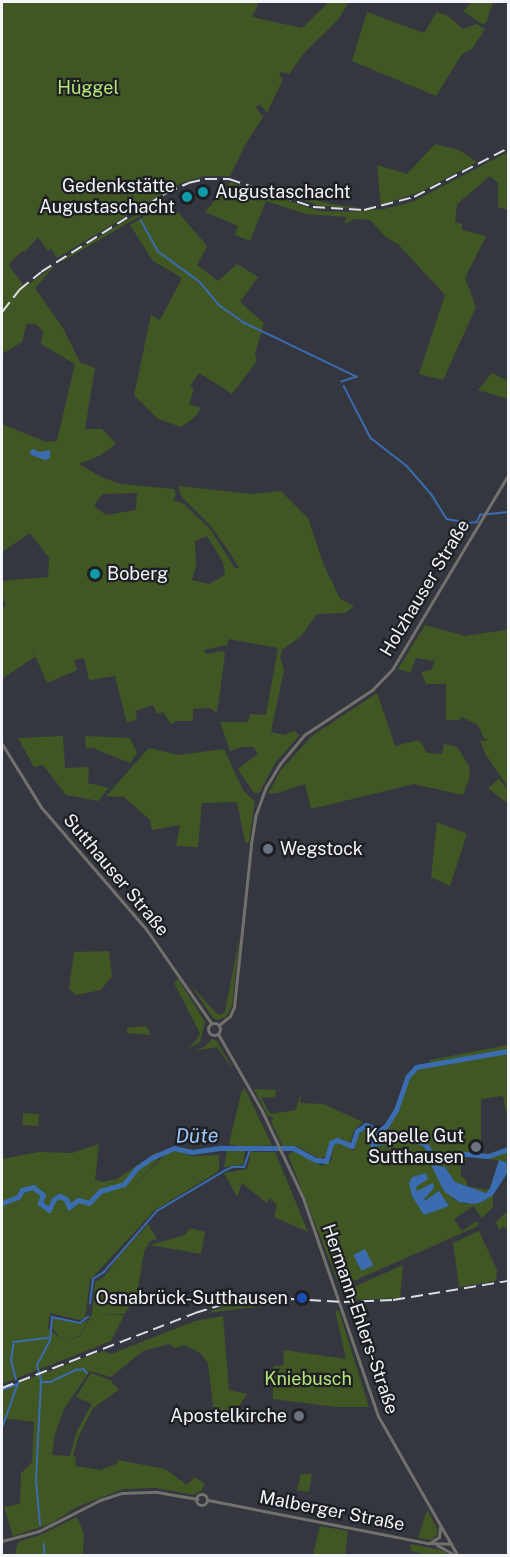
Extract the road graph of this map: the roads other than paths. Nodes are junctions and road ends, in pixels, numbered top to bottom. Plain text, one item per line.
1 (508, 475) edge
2 (2, 744) edge
3 (211, 1023) junction
4 (219, 1025) junction
5 (218, 1034) junction
6 (197, 1499) junction
7 (208, 1500) junction
8 (440, 1525) junction
9 (2, 1541) edge
10 (430, 1543) junction
11 (451, 1544) junction
12 (457, 1556) edge

1 - 4 street, Holzhauser Straße
2 - 3 street, Sutthauser Straße
3 - 4 street
3 - 5 street, Sutthauser Straße
4 - 5 street
5 - 8 street, Hermann-Ehlers-Straße
6 - 7 street, Malberger Straße
6 - 7 street, Malberger Straße
6 - 9 street, Malberger Straße
7 - 10 street, Malberger Straße
8 - 10 street
8 - 11 street, Hermann-Ehlers-Straße
10 - 11 street, Malberger Straße
10 - 12 street
11 - 12 street, Hermann-Ehlers-Straße

